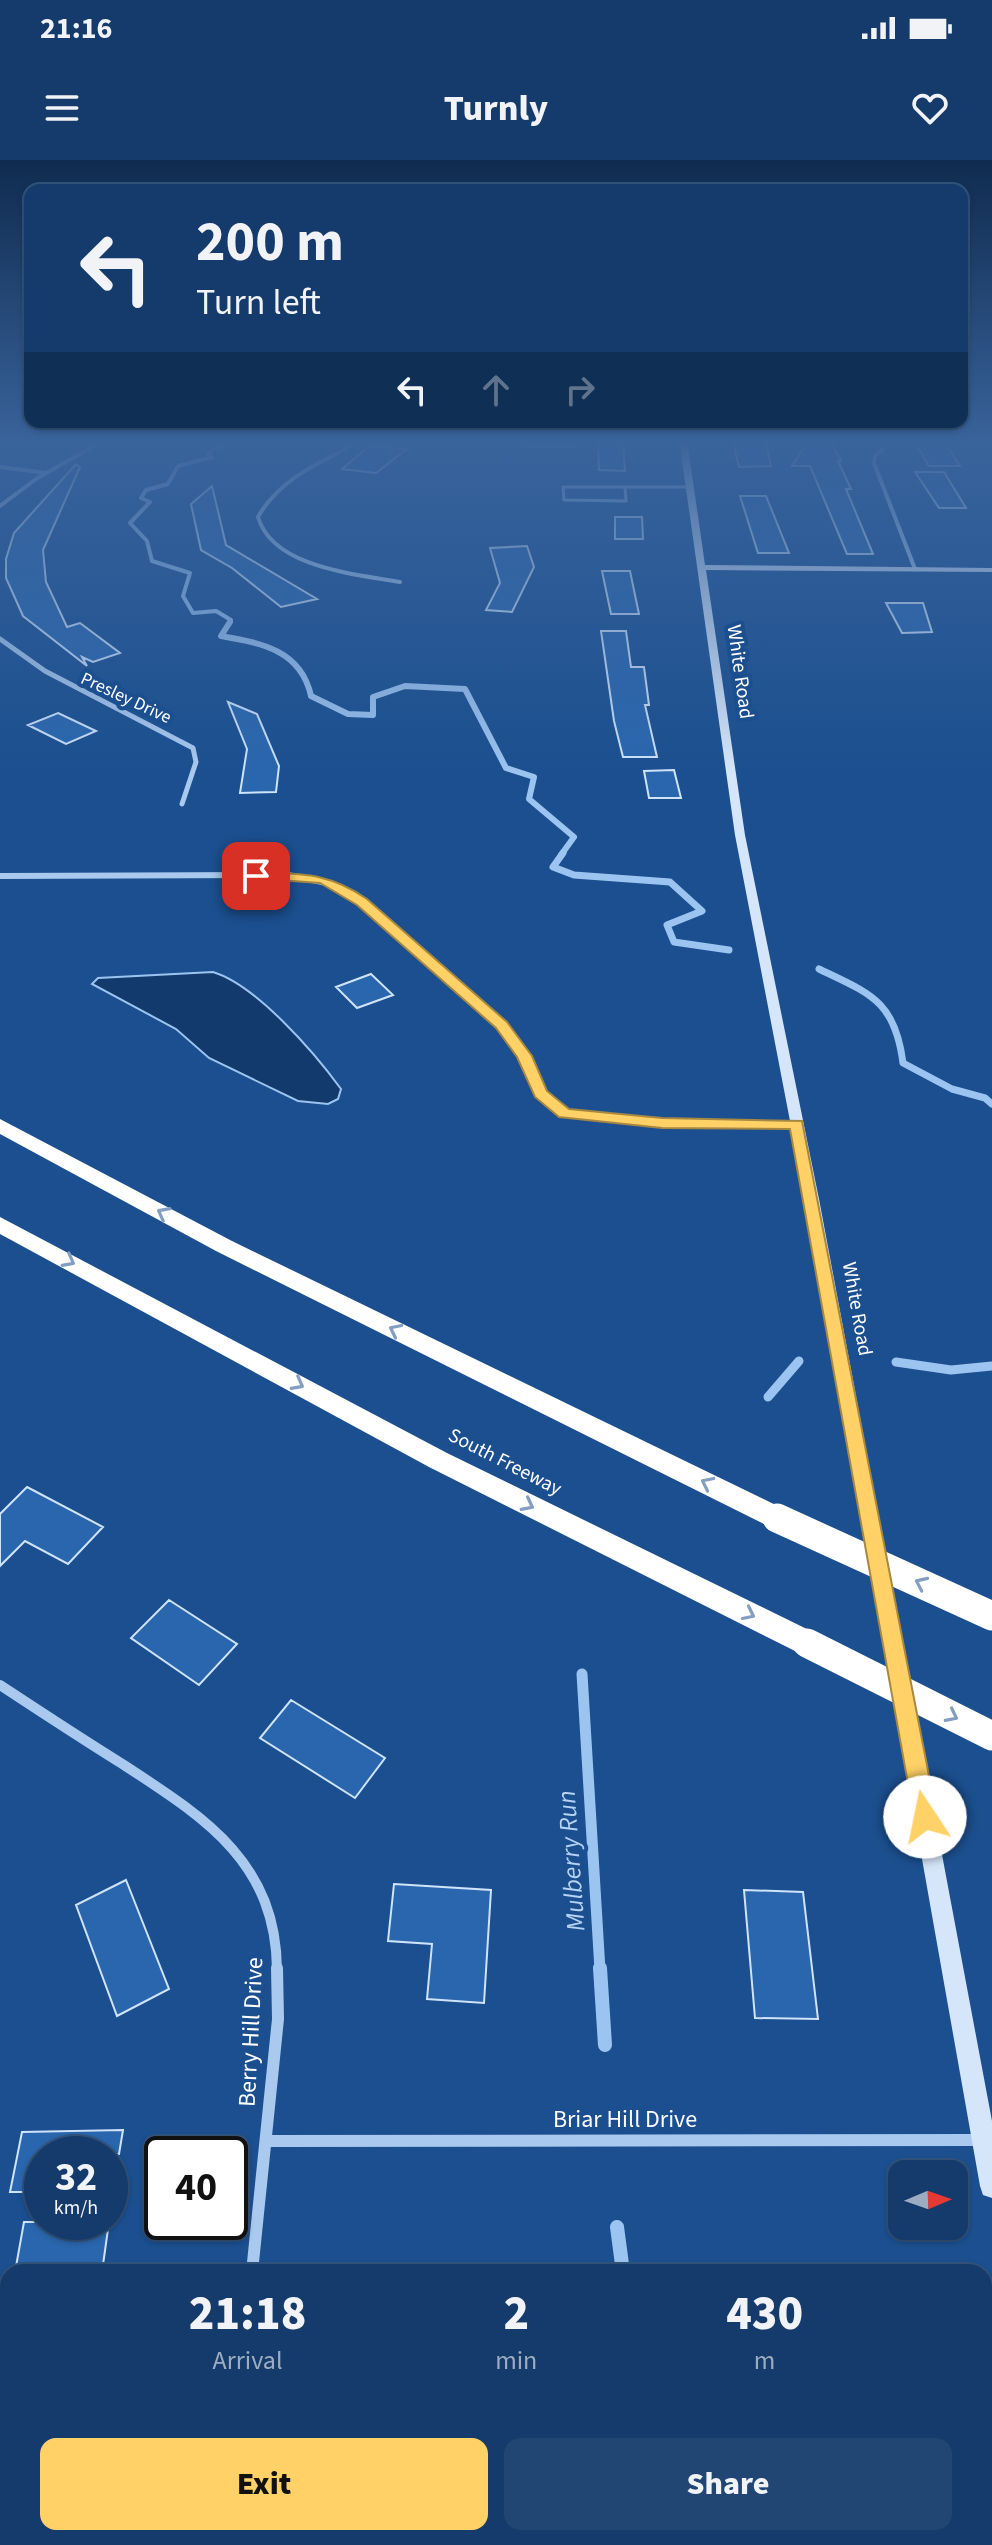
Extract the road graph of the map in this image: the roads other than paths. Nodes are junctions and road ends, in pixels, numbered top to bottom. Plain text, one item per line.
1 (285, 550) edge
2 (698, 550) edge
3 (908, 550) edge
4 (700, 567) junction
5 (915, 569) junction
6 (992, 570) edge
7 (400, 582) dead end
8 (0, 639) edge
9 (182, 804) dead end
10 (0, 876) edge
11 (0, 1125) edge
12 (797, 1125) junction
13 (0, 1224) edge
14 (992, 1616) edge
15 (0, 1685) edge
16 (992, 1736) edge
17 (983, 2140) junction
18 (267, 2141) junction
19 (992, 2186) edge
20 (253, 2264) edge

1 - 7 street
2 - 4 street, White Road
3 - 5 street
4 - 5 street
4 - 12 street, White Road
5 - 6 street
8 - 9 street, Presley Drive
10 - 12 street
14 -> 11 highway, bridge
12 - 17 street, White Road
13 -> 16 highway, South Freeway, bridge
15 - 18 street, Berry Hill Drive
17 - 18 street, Briar Hill Drive
17 - 19 street, White Road
18 - 20 street, Berry Hill Drive

